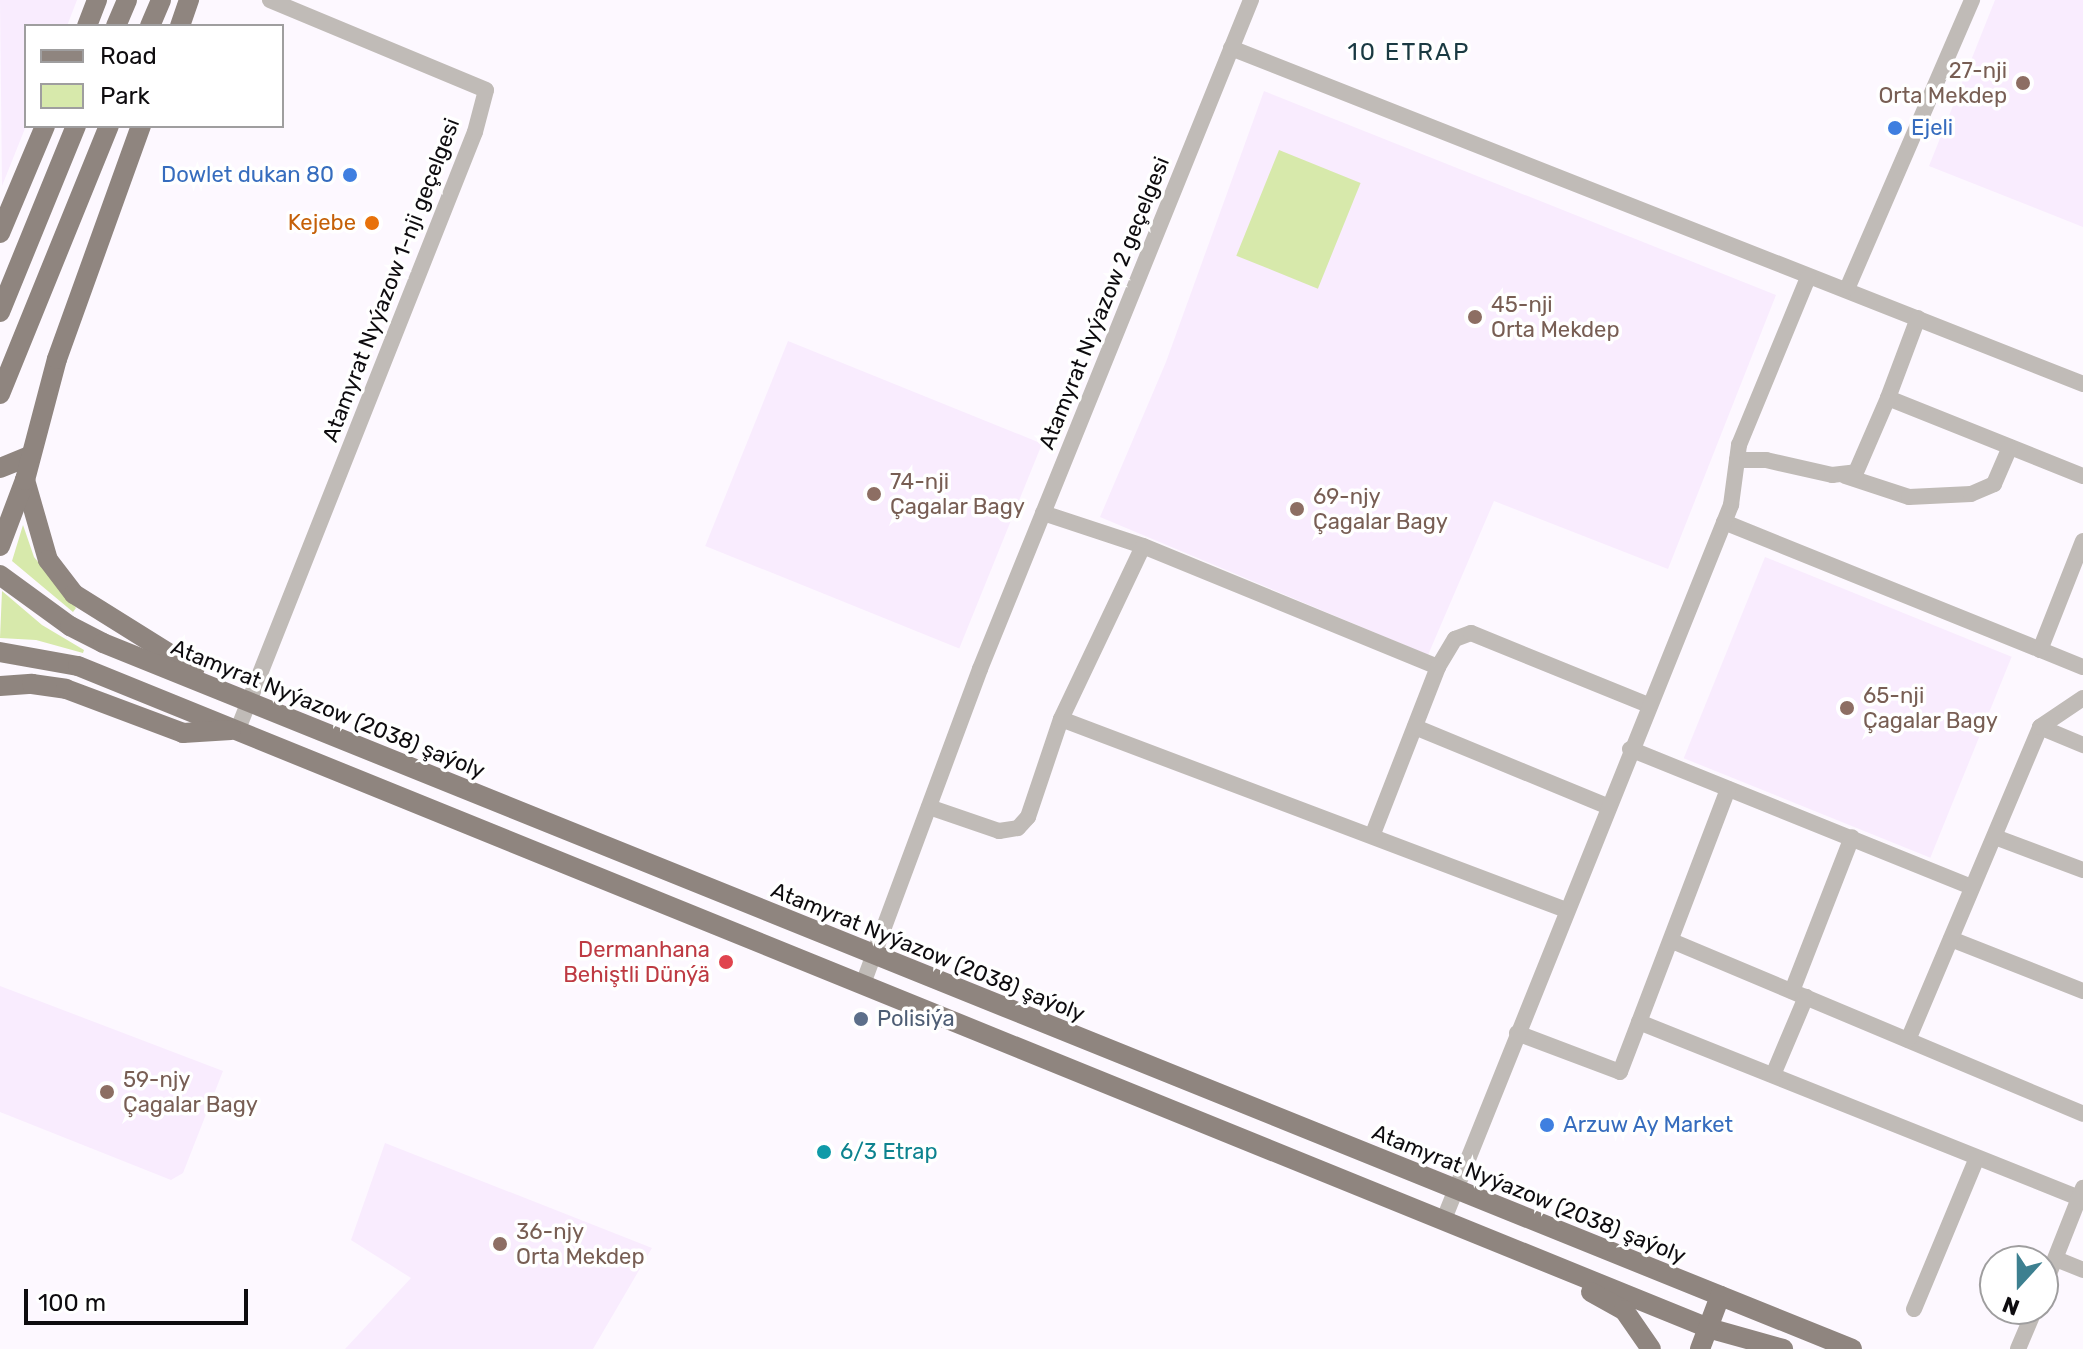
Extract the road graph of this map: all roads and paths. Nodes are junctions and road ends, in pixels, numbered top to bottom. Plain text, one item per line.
1 (97, 0) edge
2 (127, 0) edge
3 (161, 0) edge
4 (189, 0) edge
5 (270, 0) edge
6 (1251, 0) edge
7 (1972, 0) edge
8 (88, 24) edge
9 (117, 24) edge
10 (151, 24) edge
11 (181, 24) edge
12 (1231, 48) junction
13 (44, 128) edge
14 (75, 128) edge
15 (108, 128) edge
16 (140, 128) edge
17 (0, 233) edge
18 (1808, 278) junction
19 (1847, 289) junction
20 (0, 312) edge
21 (1918, 318) junction
22 (2083, 384) edge
23 (0, 394) edge
24 (1888, 398) junction
25 (2010, 447) junction
26 (29, 456) junction
27 (1737, 460) junction
28 (0, 468) edge
29 (1845, 476) junction
30 (2083, 476) edge
31 (25, 480) junction
32 (1043, 513) junction
33 (1724, 522) junction
34 (2083, 541) edge
35 (0, 546) edge
36 (1143, 546) junction
37 (0, 575) edge
38 (2040, 650) junction
39 (0, 652) edge
40 (1438, 667) junction
41 (2083, 667) edge
42 (0, 686) edge
43 (2083, 698) edge
44 (249, 702) junction
45 (1648, 705) junction
46 (1061, 719) junction
47 (1415, 727) junction
48 (2040, 727) junction
49 (238, 729) junction
50 (2083, 745) edge
51 (1630, 749) junction
52 (1728, 789) junction
53 (1607, 806) junction
54 (929, 807) junction
55 (1372, 836) junction
56 (1852, 837) junction
57 (1995, 837) junction
58 (2083, 870) edge
59 (1971, 887) junction
60 (1566, 910) junction
61 (1951, 939) junction
62 (1672, 941) junction
63 (874, 957) junction
64 (864, 981) junction
65 (2083, 991) edge
66 (1799, 994) junction
67 (1639, 1022) junction
68 (1517, 1033) junction
69 (1908, 1040) junction
70 (1773, 1075) junction
71 (2083, 1114) edge
72 (1977, 1158) junction
73 (1455, 1190) junction
74 (2081, 1193) edge
75 (1444, 1219) junction
76 (2059, 1251) edge
77 (2059, 1260) edge
78 (2083, 1270) edge
79 (1720, 1296) junction
80 (1740, 1304) junction
81 (1914, 1309) dead end
82 (2028, 1325) edge
83 (1708, 1328) junction
84 (1725, 1342) edge
85 (1651, 1349) edge
86 (1700, 1349) edge
87 (1783, 1349) edge
88 (1852, 1349) edge
89 (2018, 1349) edge

1 - 8 main road
2 - 9 main road
3 - 10 main road
4 - 11 main road
5 - 44 street, Atamyrat Nyýazow 1-nji geçelgesi
6 - 12 street, Atamyrat Nyýazow 2 geçelgesi
7 - 19 street
12 - 18 street
12 - 32 street, Atamyrat Nyýazow 2 geçelgesi
13 - 17 main road
14 - 20 main road
15 - 23 main road
16 - 26 main road
18 - 19 street
18 - 27 street
19 - 21 street
21 - 22 street
21 - 24 street
24 - 25 street
24 - 29 street
25 - 29 street
25 - 30 street
26 - 28 main road
26 - 31 main road
27 - 29 street
27 - 33 street
31 - 35 main road
31 - 44 main road
32 - 36 street
32 - 54 street, Atamyrat Nyýazow 2 geçelgesi
33 - 38 street
33 - 45 street
34 - 38 street
36 - 40 street
36 - 46 street
37 - 44 main road, Atamyrat Nyýazow (2038) şaýoly
38 - 41 street
39 - 49 main road
40 - 45 street
40 - 47 street
42 - 49 main road
43 - 48 street
44 - 49 street
44 - 63 main road, Atamyrat Nyýazow (2038) şaýoly
45 - 51 street
46 - 54 street
46 - 55 street
47 - 53 street
47 - 55 street
48 - 50 street
48 - 57 street
49 - 64 main road
51 - 52 street
51 - 53 street
52 - 56 street
52 - 62 street
53 - 60 street
54 - 63 street, Atamyrat Nyýazow 2 geçelgesi
55 - 60 street
56 - 59 street
56 - 66 street
57 - 58 street
57 - 59 street
59 - 61 street
60 - 68 street
61 - 65 street
61 - 69 street
62 - 66 street
62 - 67 street
63 - 64 street, Atamyrat Nyýazow 2 geçelgesi
63 - 73 main road, Atamyrat Nyýazow (2038) şaýoly
64 - 75 main road
66 - 69 street
66 - 70 street
67 - 68 street
67 - 70 street
68 - 73 street
69 - 71 street
70 - 72 street
72 - 74 street
72 - 81 street
73 - 75 street
73 - 79 main road, Atamyrat Nyýazow (2038) şaýoly
74 - 76 street
75 - 83 main road
75 - 85 main road
77 - 78 street
79 - 80 main road, Atamyrat Nyýazow (2038) şaýoly
79 - 83 main road
80 - 84 main road
80 - 88 main road, Atamyrat Nyýazow (2038) şaýoly
82 - 89 street
83 - 84 main road
83 - 86 main road
84 - 87 main road

